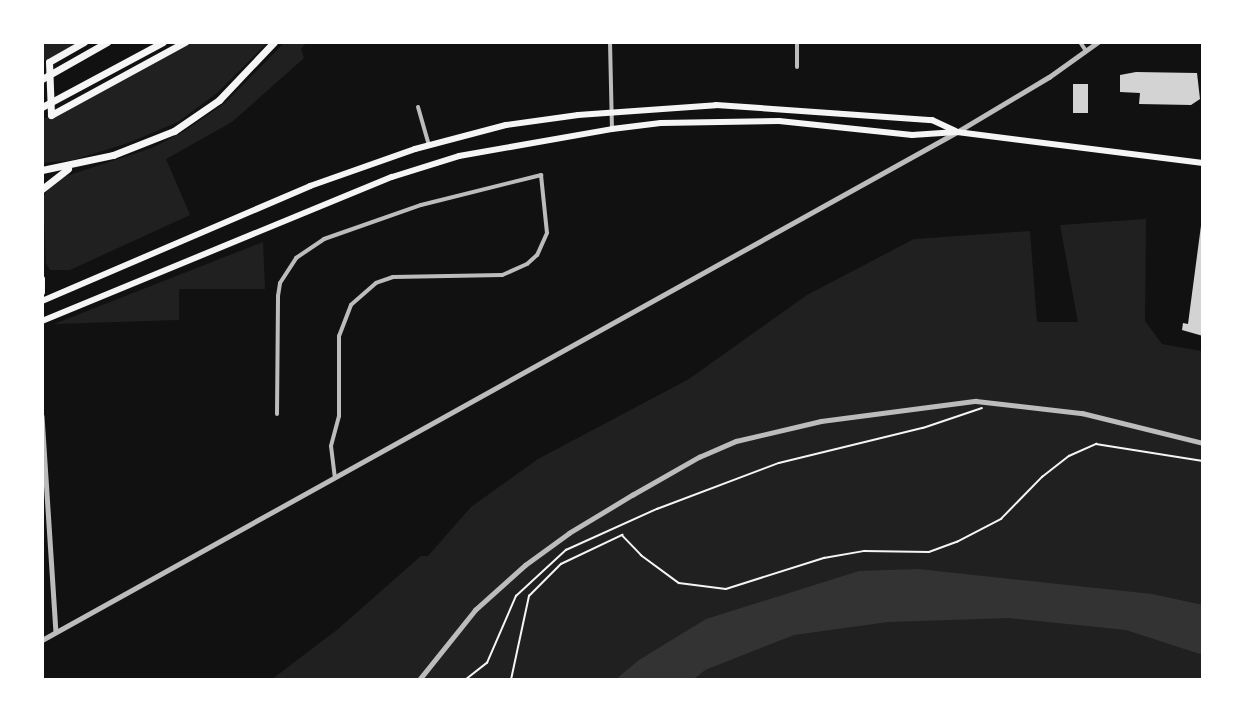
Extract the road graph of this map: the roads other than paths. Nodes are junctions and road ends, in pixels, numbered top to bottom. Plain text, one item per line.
1 (84, 42) edge
2 (107, 42) edge
3 (164, 42) edge
4 (185, 42) edge
5 (274, 42) edge
6 (610, 42) edge
7 (797, 42) edge
8 (1080, 42) edge
9 (1098, 42) edge
10 (1086, 52) junction
11 (797, 67) dead end
12 (42, 80) edge
13 (42, 107) edge
14 (418, 107) dead end
15 (610, 112) junction
16 (612, 129) junction
17 (957, 132) junction
18 (429, 145) junction
19 (1203, 163) edge
20 (75, 165) junction
21 (42, 170) edge
22 (42, 189) edge
23 (42, 278) edge
24 (42, 292) edge
25 (42, 301) edge
26 (42, 321) edge
27 (277, 414) dead end
28 (42, 416) edge
29 (1203, 443) edge
30 (335, 478) junction
31 (56, 632) junction
32 (42, 640) edge
33 (419, 680) edge

1 - 4 highway
2 - 12 highway
3 - 13 highway
5 - 20 highway
6 - 15 street
7 - 11 street
8 - 10 street
9 - 10 street
10 - 17 street
14 - 18 street
15 - 16 street
15 - 17 main road
15 - 18 main road
16 - 17 main road
16 - 26 main road
17 - 19 main road
17 - 30 street
18 - 25 main road
20 - 21 highway
20 - 22 highway
23 - 24 main road
27 - 30 street
28 - 31 street
29 - 33 street
30 - 31 street
31 - 32 street

